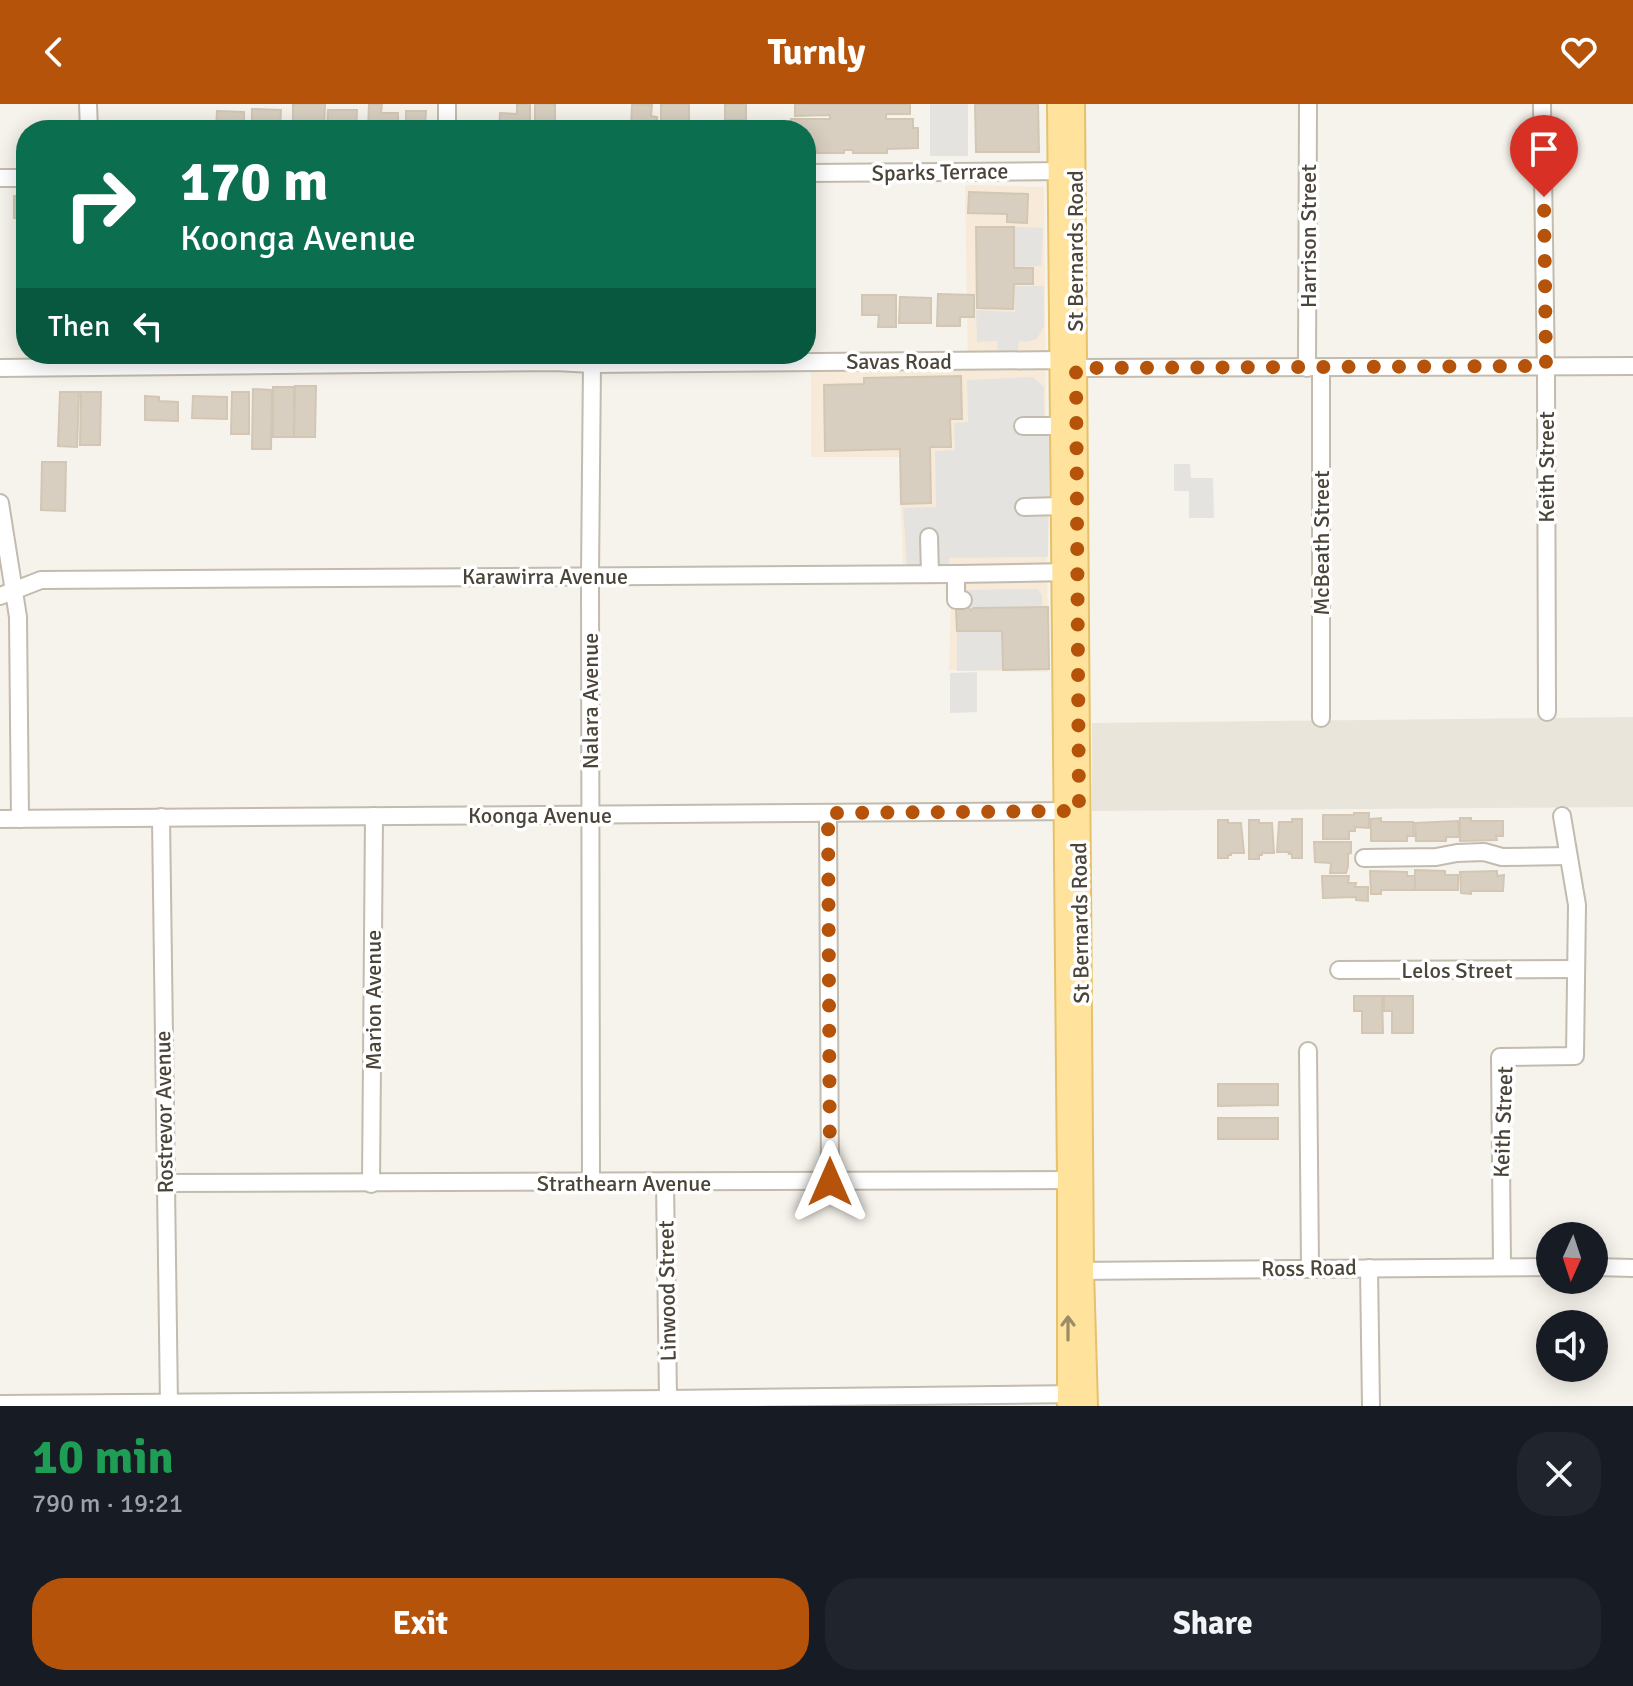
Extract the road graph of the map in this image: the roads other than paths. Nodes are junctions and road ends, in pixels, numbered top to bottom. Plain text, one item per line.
1 (1058, 104) edge
2 (1074, 104) edge
3 (1308, 104) edge
4 (1542, 104) edge
5 (1066, 170) junction
6 (816, 172) edge
7 (222, 364) edge
8 (592, 364) joint
9 (1068, 364) junction
10 (1546, 366) junction
11 (1633, 366) edge
12 (0, 368) edge
13 (1314, 368) junction
14 (1023, 426) dead end
15 (1061, 426) junction
16 (0, 503) edge
17 (1062, 506) junction
18 (1024, 507) dead end
19 (929, 537) dead end
20 (1070, 572) junction
21 (930, 574) junction
22 (956, 574) junction
23 (590, 575) junction
24 (7, 592) edge
25 (963, 600) dead end
26 (1547, 712) dead end
27 (1321, 718) dead end
28 (1072, 811) junction
29 (828, 813) junction
30 (590, 815) junction
31 (374, 816) junction
32 (1562, 816) dead end
33 (161, 817) junction
34 (0, 819) edge
35 (20, 819) junction
36 (1568, 856) junction
37 (1364, 858) dead end
38 (1576, 969) junction
39 (1339, 970) dead end
40 (1308, 1051) dead end
41 (1076, 1180) junction
42 (665, 1182) junction
43 (830, 1182) junction
44 (165, 1183) junction
45 (591, 1183) junction
46 (371, 1184) junction
47 (1502, 1266) junction
48 (1536, 1267) edge
49 (1608, 1267) edge
50 (1310, 1268) junction
51 (1369, 1268) junction
52 (1633, 1268) edge
53 (1075, 1271) junction
54 (668, 1399) junction
55 (977, 1400) edge
56 (1077, 1400) edge
57 (774, 1402) edge
58 (523, 1403) edge
59 (0, 1404) edge
60 (169, 1404) edge
61 (1371, 1406) edge

1 - 5 main road, St Bernards Road
2 - 5 main road, St Bernards Road
3 - 13 street, Harrison Street
4 - 10 street, Keith Street
5 - 6 street, Sparks Terrace
5 - 9 main road, St Bernards Road
7 - 12 street, Savas Road
8 - 9 street, Savas Road
8 - 23 street, Nalara Avenue
9 - 13 street, Savas Road
9 - 15 main road, St Bernards Road
9 - 20 main road, St Bernards Road
10 - 11 street, Savas Road
10 - 13 street, Savas Road
10 - 26 street, Keith Street
13 - 27 street, McBeath Street
14 - 15 street
15 - 17 main road, St Bernards Road
16 - 24 street
17 - 18 street
17 - 20 main road, St Bernards Road
19 - 21 street
20 - 22 street, Karawirra Avenue
20 - 28 main road, St Bernards Road
21 - 22 street, Karawirra Avenue
21 - 23 street, Karawirra Avenue
22 - 25 street
23 - 24 street, Karawirra Avenue
23 - 30 street, Nalara Avenue
24 - 35 street
28 - 29 street, Koonga Avenue
28 - 41 main road, St Bernards Road
29 - 30 street, Koonga Avenue
29 - 43 street
30 - 31 street, Koonga Avenue
30 - 45 street, Nalara Avenue
31 - 33 street, Koonga Avenue
31 - 46 street, Marion Avenue
32 - 36 street, Keith Street
33 - 35 street, Koonga Avenue
33 - 44 street, Rostrevor Avenue
34 - 35 street, Koonga Avenue
36 - 37 street
36 - 38 street, Keith Street
38 - 39 street, Lelos Street
38 - 47 street, Keith Street
40 - 50 street
41 - 43 street, Strathearn Avenue
41 - 53 main road, St Bernards Road
42 - 43 street, Strathearn Avenue
42 - 45 street, Strathearn Avenue
42 - 54 street, Linwood Street
44 - 46 street, Strathearn Avenue
44 - 60 street, Rostrevor Avenue
45 - 46 street, Strathearn Avenue
47 - 48 street, Ross Road
47 - 51 street, Ross Road
49 - 52 street
50 - 51 street, Ross Road
50 - 53 street, Ross Road
51 - 61 street
53 - 56 main road, St Bernards Road
54 - 57 street
54 - 58 street
55 - 56 street
55 - 57 street
58 - 60 street
59 - 60 street

